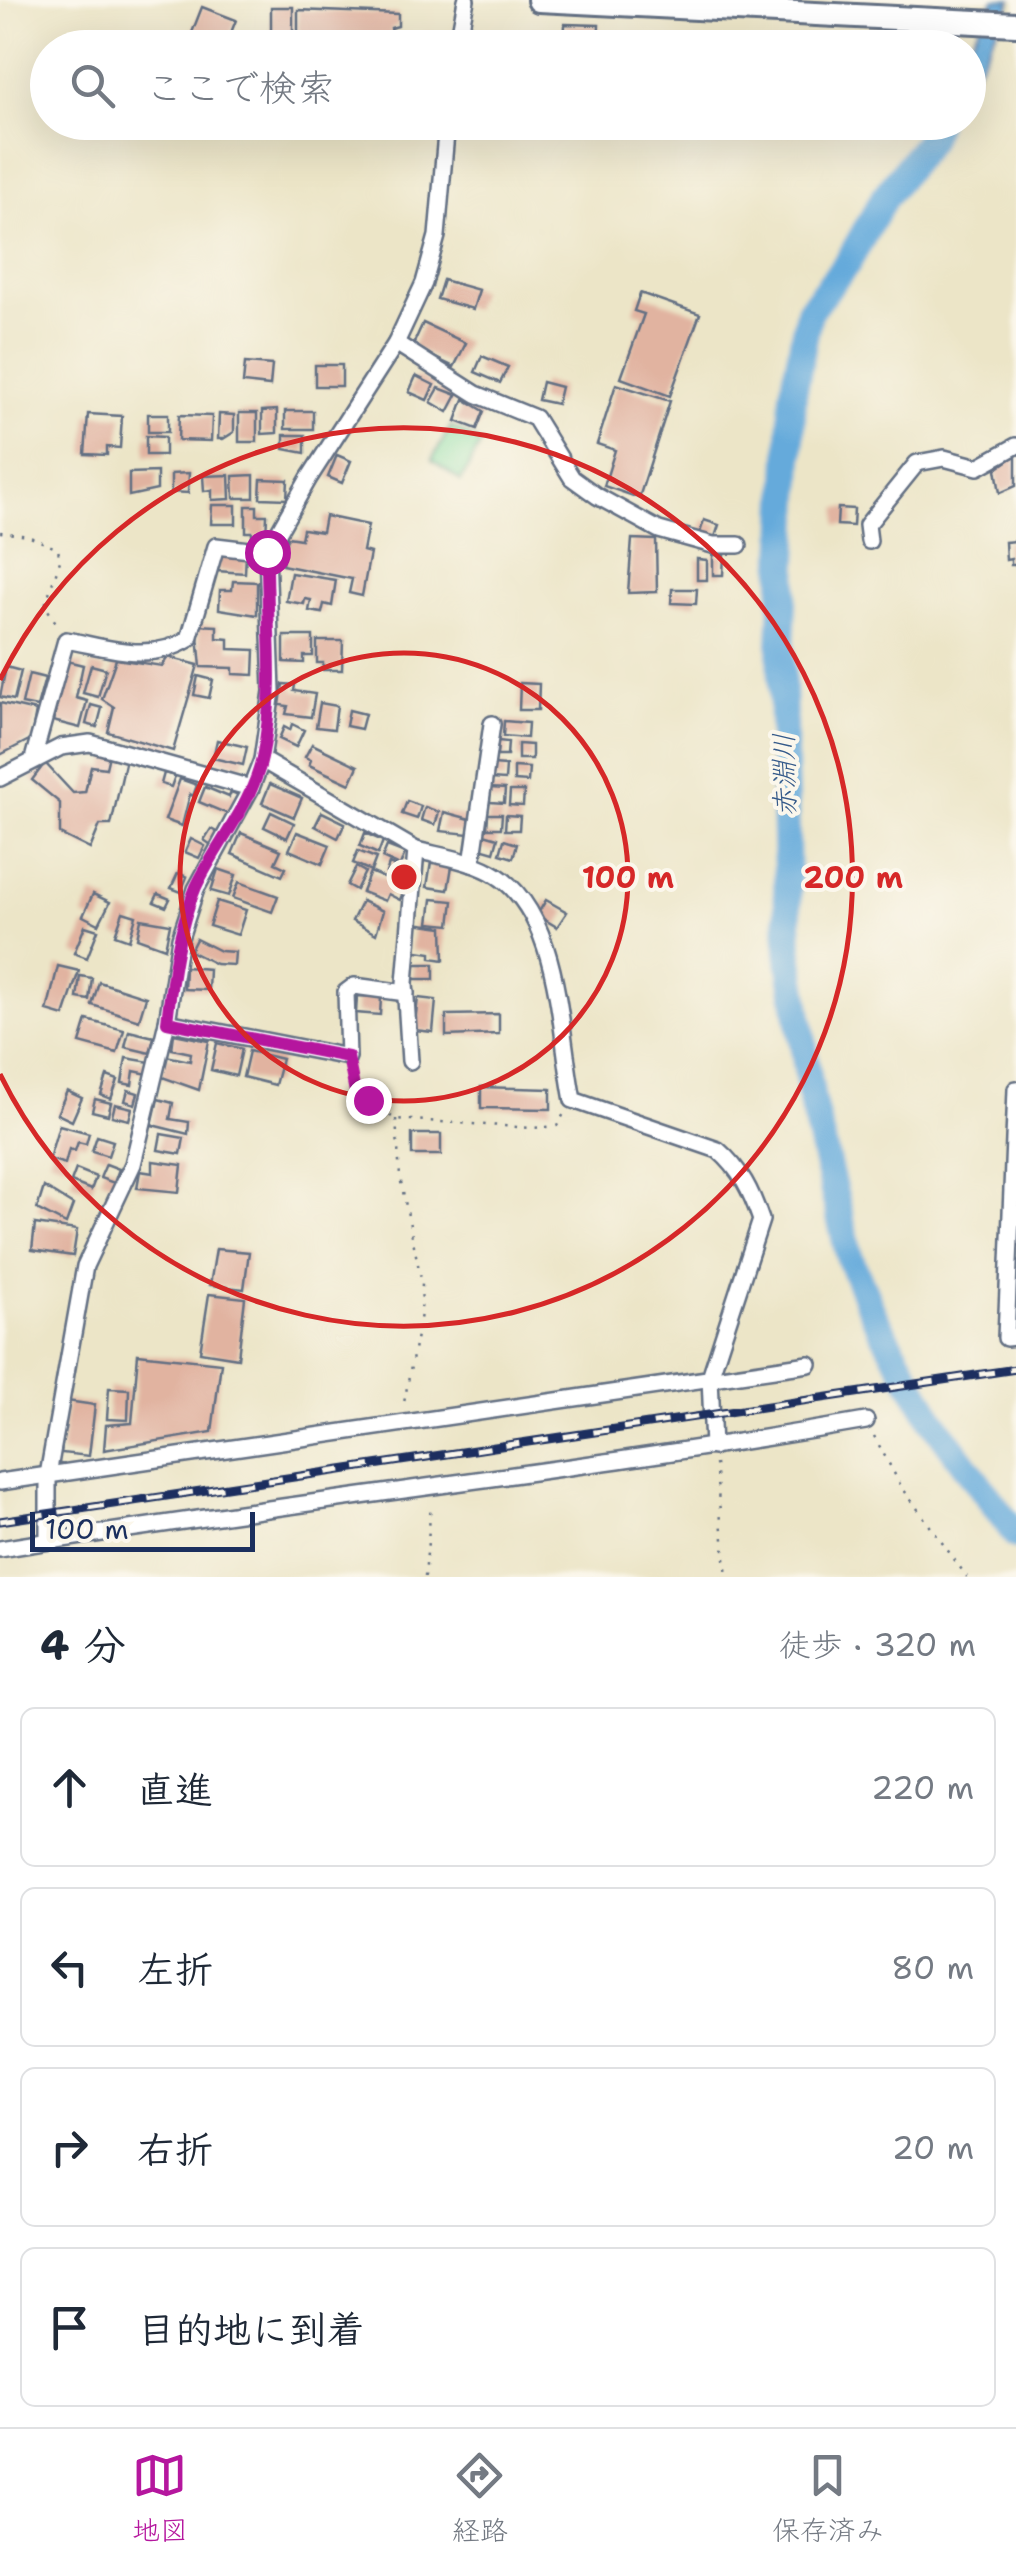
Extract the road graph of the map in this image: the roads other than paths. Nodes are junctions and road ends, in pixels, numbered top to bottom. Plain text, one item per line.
1 (466, 0) edge
2 (539, 0) edge
3 (818, 6) edge
4 (883, 8) edge
5 (1016, 24) edge
6 (460, 30) edge
7 (446, 140) edge
8 (396, 343) junction
9 (1016, 446) edge
10 (868, 541) dead end
11 (739, 545) dead end
12 (267, 552) junction
13 (492, 724) dead end
14 (33, 759) junction
15 (262, 760) junction
16 (0, 778) edge
17 (251, 788) junction
18 (416, 850) junction
19 (472, 864) junction
20 (406, 992) junction
21 (167, 1022) junction
22 (410, 1061) dead end
23 (1016, 1089) edge
24 (1016, 1336) edge
25 (809, 1364) dead end
26 (710, 1377) junction
27 (866, 1421) road end
28 (713, 1448) junction
29 (48, 1475) junction
30 (0, 1482) edge
31 (48, 1541) junction
32 (0, 1549) edge

1 - 6 street
2 - 3 street
3 - 4 street
4 - 5 street
7 - 8 street
8 - 11 street
8 - 12 street
9 - 10 street
12 - 14 street
12 - 15 street
13 - 19 street
14 - 16 street
14 - 17 street
15 - 17 street
15 - 18 street
17 - 21 street
18 - 19 street
18 - 20 street
19 - 26 street
20 - 21 street
20 - 22 street
21 - 29 street
23 - 24 street
25 - 26 street
26 - 28 street
26 - 29 street
27 - 28 street
28 - 31 street
29 - 30 street
29 - 31 street
31 - 32 street

